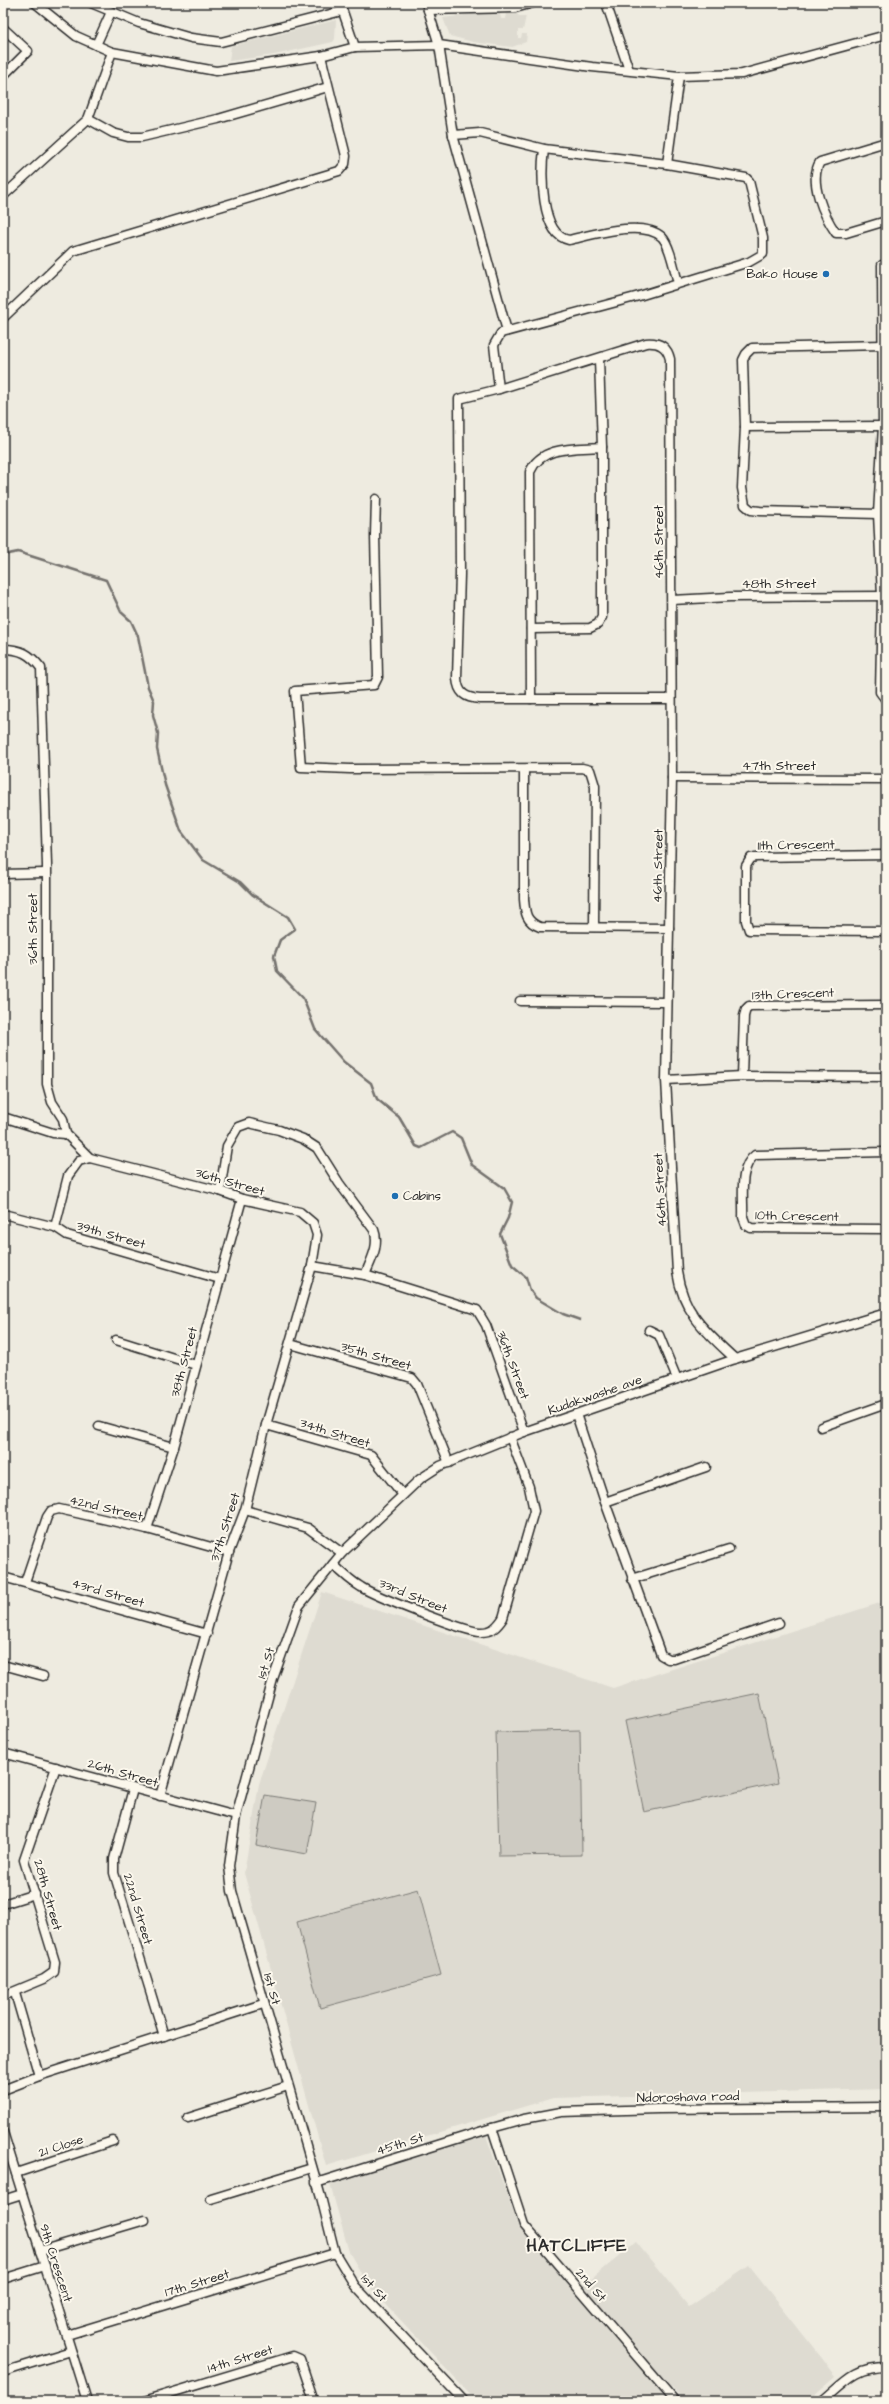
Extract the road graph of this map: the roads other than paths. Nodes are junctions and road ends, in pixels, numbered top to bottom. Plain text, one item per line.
1 (35, 3) edge
2 (91, 3) edge
3 (533, 3) edge
4 (606, 3) edge
5 (514, 5) edge
6 (341, 7) edge
7 (427, 7) edge
8 (111, 12) junction
9 (3, 28) edge
10 (886, 35) edge
11 (96, 45) junction
12 (439, 45) junction
13 (355, 47) junction
14 (112, 52) junction
15 (321, 56) junction
16 (629, 70) junction
17 (3, 76) edge
18 (679, 76) junction
19 (328, 87) junction
20 (88, 119) junction
21 (453, 135) junction
22 (886, 142) edge
23 (544, 149) junction
24 (668, 164) junction
25 (3, 196) edge
26 (886, 221) edge
27 (882, 265) dead end
28 (678, 283) junction
29 (3, 318) edge
30 (507, 330) junction
31 (882, 345) junction
32 (598, 359) junction
33 (499, 390) junction
34 (883, 426) junction
35 (745, 427) junction
36 (602, 446) junction
37 (376, 499) dead end
38 (878, 514) junction
39 (884, 596) edge
40 (672, 600) junction
41 (531, 629) junction
42 (3, 649) edge
43 (532, 699) junction
44 (670, 699) junction
45 (886, 700) edge
46 (524, 769) junction
47 (672, 778) junction
48 (886, 779) edge
49 (886, 855) edge
50 (45, 873) junction
51 (3, 874) edge
52 (594, 927) junction
53 (669, 928) junction
54 (886, 931) edge
55 (520, 1001) dead end
56 (666, 1002) junction
57 (886, 1005) edge
58 (742, 1076) junction
59 (886, 1077) edge
60 (666, 1080) junction
61 (3, 1117) edge
62 (66, 1134) junction
63 (886, 1152) edge
64 (90, 1158) junction
65 (220, 1191) junction
66 (242, 1199) junction
67 (3, 1214) edge
68 (55, 1227) junction
69 (886, 1229) edge
70 (312, 1266) junction
71 (365, 1275) junction
72 (220, 1279) junction
73 (886, 1313) edge
74 (649, 1330) dead end
75 (116, 1340) dead end
76 (290, 1344) junction
77 (735, 1359) junction
78 (196, 1365) junction
79 (677, 1379) junction
80 (886, 1404) edge
81 (576, 1414) junction
82 (266, 1425) junction
83 (99, 1426) dead end
84 (821, 1427) dead end
85 (524, 1432) junction
86 (510, 1437) junction
87 (174, 1447) junction
88 (449, 1463) junction
89 (706, 1467) dead end
90 (403, 1495) junction
91 (605, 1502) junction
92 (245, 1510) junction
93 (147, 1529) junction
94 (729, 1549) dead end
95 (229, 1552) junction
96 (342, 1553) junction
97 (333, 1564) junction
98 (3, 1577) edge
99 (632, 1579) junction
100 (26, 1582) junction
101 (779, 1623) dead end
102 (207, 1634) junction
103 (3, 1665) edge
104 (43, 1676) dead end
105 (3, 1753) edge
106 (56, 1767) junction
107 (133, 1789) junction
108 (160, 1796) junction
109 (236, 1816) junction
110 (35, 1894) junction
111 (3, 1904) edge
112 (15, 1993) junction
113 (3, 1996) edge
114 (263, 2004) junction
115 (164, 2036) junction
116 (39, 2076) junction
117 (288, 2086) junction
118 (3, 2090) edge
119 (886, 2107) edge
120 (188, 2118) dead end
121 (492, 2128) junction
122 (3, 2132) edge
123 (113, 2141) dead end
124 (312, 2168) junction
125 (16, 2173) junction
126 (316, 2183) junction
127 (22, 2194) junction
128 (211, 2199) dead end
129 (3, 2200) edge
130 (145, 2220) dead end
131 (40, 2251) junction
132 (335, 2253) junction
133 (45, 2266) junction
134 (3, 2279) edge
135 (67, 2335) junction
136 (71, 2351) junction
137 (886, 2367) edge
138 (3, 2372) edge
139 (671, 2400) edge
140 (87, 2401) edge
141 (144, 2401) edge
142 (314, 2401) edge
143 (464, 2401) edge
144 (822, 2401) edge

1 - 11 street
2 - 8 street
3 - 5 street
4 - 16 street
5 - 7 street
6 - 8 street
6 - 13 street
7 - 12 street
8 - 11 street
9 - 17 street
10 - 18 street
11 - 14 street
12 - 13 street
12 - 16 street
12 - 21 street
13 - 15 street
14 - 15 street
14 - 20 street
15 - 19 street
16 - 18 street
18 - 24 street
19 - 20 street
19 - 29 street
20 - 25 street
21 - 23 street
21 - 30 street
22 - 26 street
23 - 24 street
23 - 28 street
24 - 28 street
27 - 31 street
28 - 30 street
30 - 33 street
31 - 34 street
31 - 35 street
32 - 33 street
32 - 36 street
32 - 40 street, 46th Street
33 - 43 street
34 - 35 street
34 - 38 street
35 - 38 street
36 - 41 street
36 - 41 street
37 - 46 street
38 - 39 street
39 - 40 street, 48th Street
39 - 45 street
40 - 44 street, 46th Street
41 - 43 street
42 - 50 street, 36th Street
43 - 44 street
44 - 47 street, 46th Street
46 - 52 street
46 - 52 street
47 - 48 street, 47th Street
47 - 53 street, 46th Street
49 - 54 street, 11th Crescent
50 - 51 street
50 - 62 street, 36th Street
52 - 53 street
53 - 56 street, 46th Street
55 - 56 street
56 - 60 street, 46th Street
57 - 58 street, 13th Crescent
58 - 59 street
58 - 60 street
60 - 77 street, 46th Street
61 - 62 street
62 - 64 street, 36th Street
63 - 69 street, 10th Crescent
64 - 65 street, 36th Street
64 - 68 street
65 - 66 street, 36th Street
65 - 71 street
66 - 70 street, 36th Street
66 - 72 street, 38th Street
67 - 68 street, 39th Street
68 - 72 street, 39th Street
70 - 71 street, 36th Street
70 - 76 street, 37th Street
71 - 85 street, 36th Street
72 - 78 street, 38th Street
73 - 77 street, Kudakwashe ave
74 - 79 street
75 - 78 street
76 - 82 street, 37th Street
76 - 88 street, 35th Street
77 - 79 street, Kudakwashe ave
78 - 87 street, 38th Street
79 - 81 street, Kudakwashe ave
80 - 84 street
81 - 85 street, Kudakwashe ave
81 - 91 street
82 - 90 street, 34th Street
82 - 92 street, 37th Street
83 - 87 street
85 - 86 street, Kudakwashe ave
86 - 88 street, Kudakwashe ave
86 - 97 street, 33rd Street
87 - 93 street, 38th Street
88 - 90 street, Kudakwashe ave
89 - 91 street
90 - 96 street, Kudakwashe ave
91 - 99 street
92 - 95 street, 37th Street
92 - 96 street
93 - 95 street, 42nd Street
93 - 100 street, 42nd Street
94 - 99 street
95 - 102 street, 37th Street
96 - 97 street, 1st St
97 - 109 street, 1st St
98 - 100 street, 43rd Street
99 - 101 street
100 - 102 street, 43rd Street
102 - 108 street, 37th Street
103 - 104 street
105 - 106 street, 26th Street
106 - 107 street, 26th Street
106 - 110 street, 28th Street
107 - 108 street, 26th Street
107 - 115 street, 22nd Street
108 - 109 street, 26th Street
109 - 114 street, 1st St
110 - 111 street
110 - 112 street, 28th Street
112 - 113 street
112 - 116 street
114 - 115 street
114 - 117 street, 1st St
115 - 116 street
116 - 118 street
117 - 120 street
117 - 124 street, 1st St
119 - 121 street, Ndoroshava road
121 - 126 street, 45th St
121 - 139 street, 2nd St
122 - 125 street, 9th Crescent
123 - 125 street, 21 Close
124 - 126 street, 1st St
124 - 128 street
125 - 127 street, 9th Crescent
126 - 132 street, 1st St
127 - 129 street
127 - 131 street, 9th Crescent
130 - 131 street
131 - 133 street, 9th Crescent
132 - 135 street, 17th Street
132 - 143 street, 1st St
133 - 134 street
133 - 135 street, 9th Crescent
135 - 136 street, 9th Crescent
136 - 138 street
136 - 140 street, 9th Crescent
137 - 144 street
141 - 142 street, 14th Street

